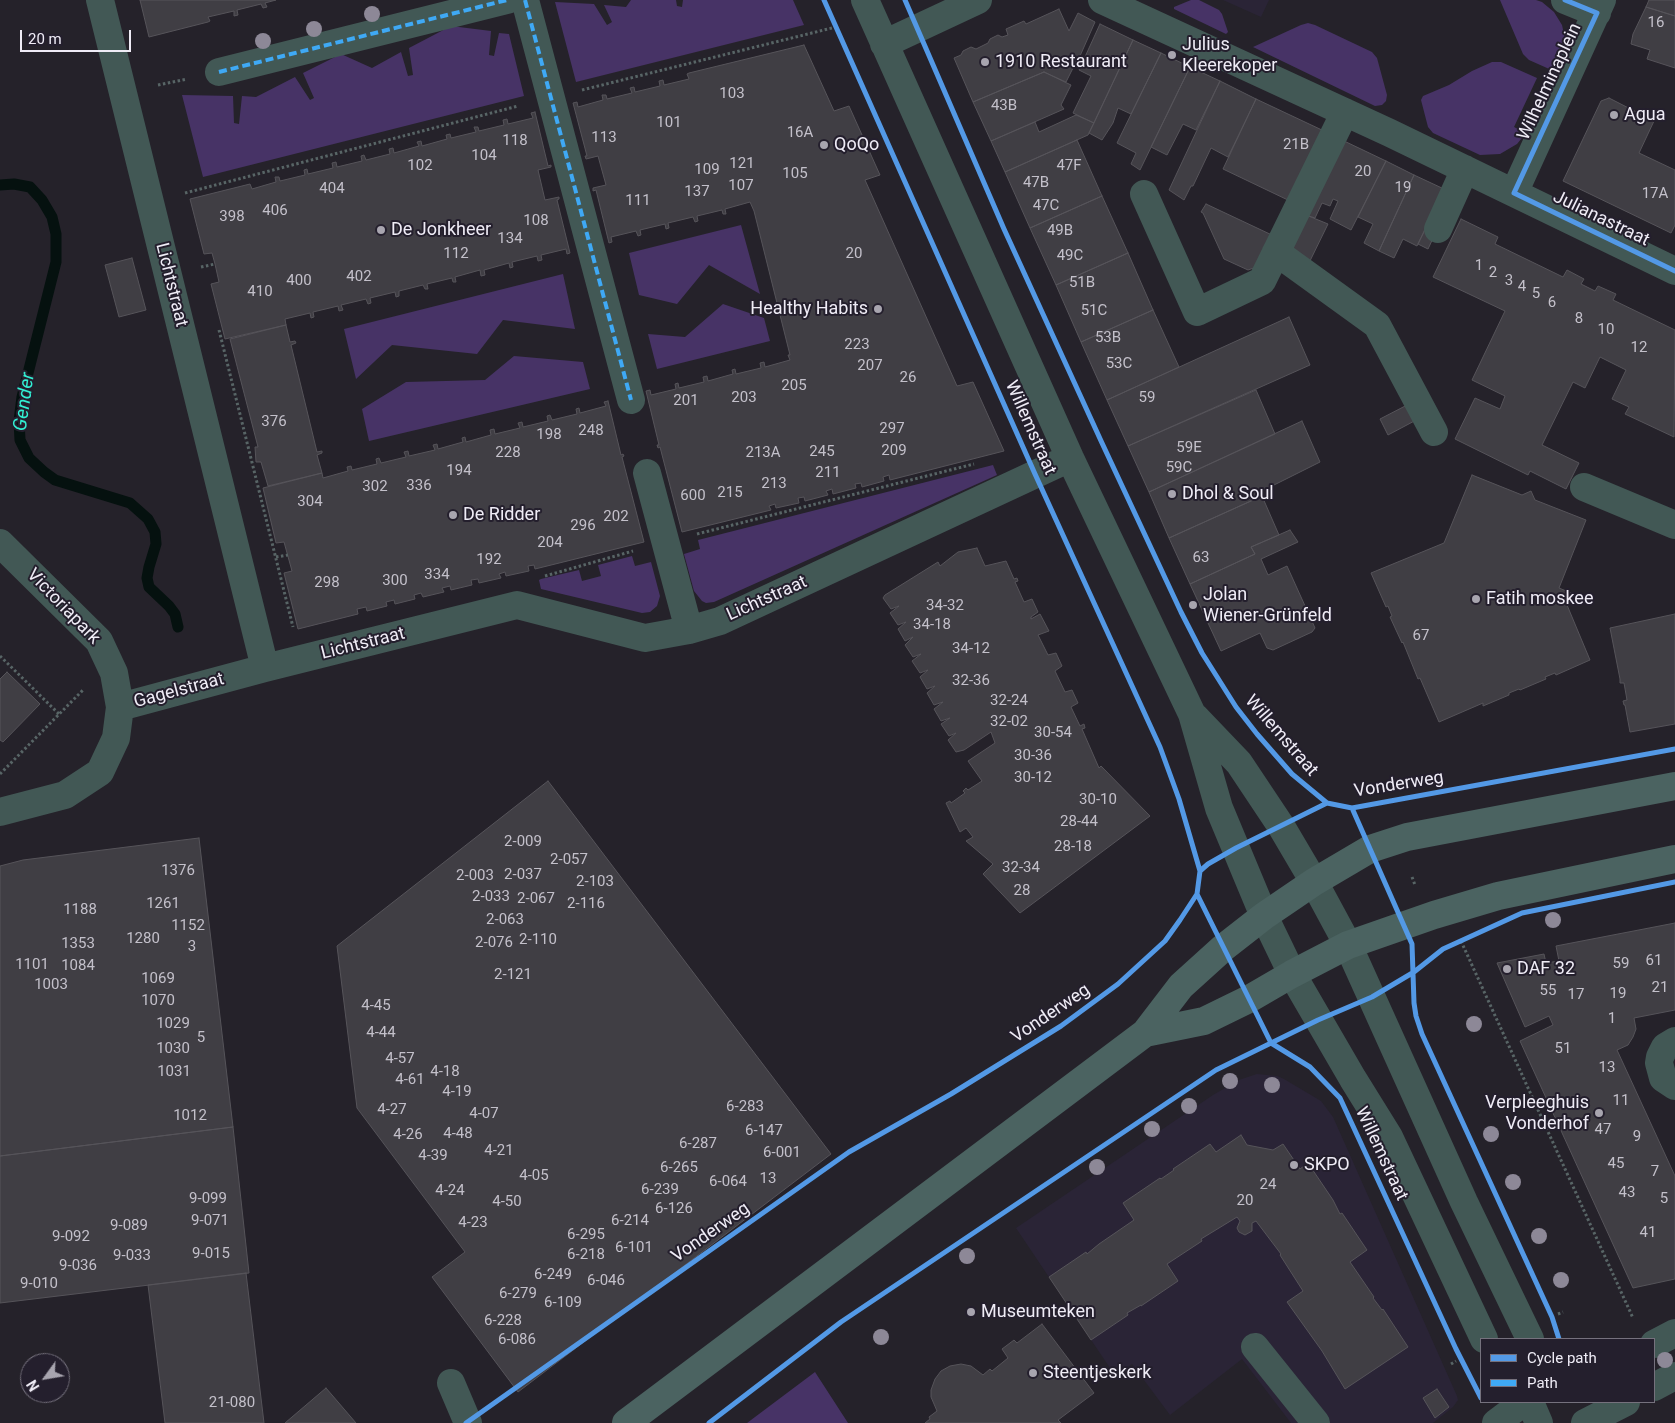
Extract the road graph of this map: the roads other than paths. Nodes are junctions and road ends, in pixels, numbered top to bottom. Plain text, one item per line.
1 (100, 0) edge
2 (507, 0) edge
3 (525, 0) edge
4 (865, 0) edge
5 (978, 0) edge
6 (1102, 0) edge
7 (1566, 0) edge
8 (1599, 6) edge
9 (884, 44) junction
10 (219, 72) dead end
11 (1345, 112) junction
12 (1464, 169) junction
13 (1514, 193) junction
14 (1144, 194) dead end
15 (1438, 229) dead end
16 (1276, 252) junction
17 (1675, 270) edge
18 (631, 400) dead end
19 (1434, 432) dead end
20 (1070, 458) junction
21 (647, 473) dead end
22 (1584, 487) dead end
23 (1675, 525) edge
24 (0, 543) edge
25 (689, 630) junction
26 (265, 668) junction
27 (120, 707) junction
28 (1192, 714) junction
29 (1675, 786) edge
30 (0, 812) edge
31 (1675, 859) edge
32 (1314, 882) junction
33 (1264, 916) junction
34 (1348, 945) junction
35 (1292, 974) junction
36 (1145, 1033) junction
37 (1675, 1041) edge
38 (1675, 1086) edge
39 (1675, 1333) edge
40 (1484, 1338) edge
41 (1530, 1338) edge
42 (1655, 1343) edge
43 (1255, 1347) dead end
44 (1675, 1376) edge
45 (451, 1383) dead end
46 (1655, 1386) edge
47 (1523, 1403) edge
48 (1530, 1403) edge
49 (1624, 1403) edge
50 (468, 1423) edge
51 (626, 1423) edge
52 (1316, 1423) edge
53 (1496, 1423) edge
54 (1539, 1423) edge
55 (1585, 1423) edge

1 - 26 street, Lichtstraat
2 - 10 street
3 - 18 street
4 - 9 street, Willemstraat
5 - 9 street
6 - 11 street
7 - 8 street, Wilhelminaplein
8 - 13 street, Wilhelminaplein
9 - 20 street, Willemstraat
11 - 12 street
11 - 16 street
12 - 13 street
12 - 15 street
13 - 17 street, Julianastraat
14 - 16 street
16 - 19 street
20 - 25 street, Lichtstraat
20 - 28 street, Willemstraat
21 - 25 street
22 - 23 street
24 - 27 street, Victoriapark
25 - 26 street, Lichtstraat
26 - 27 street, Gagelstraat
27 - 30 street, Gagelstraat
28 - 32 street, Willemstraat
28 - 33 street, Willemstraat
29 - 32 main road
31 - 34 main road
32 - 33 main road
32 - 34 street, Willemstraat
33 - 35 street, Willemstraat
33 - 36 main road
34 - 35 main road
34 - 41 street, Willemstraat
35 - 36 main road
35 - 40 street, Willemstraat
36 - 51 main road
37 - 38 street
39 - 42 street
43 - 52 street
44 - 46 street
45 - 50 street
47 - 53 street
48 - 54 street
49 - 55 street

